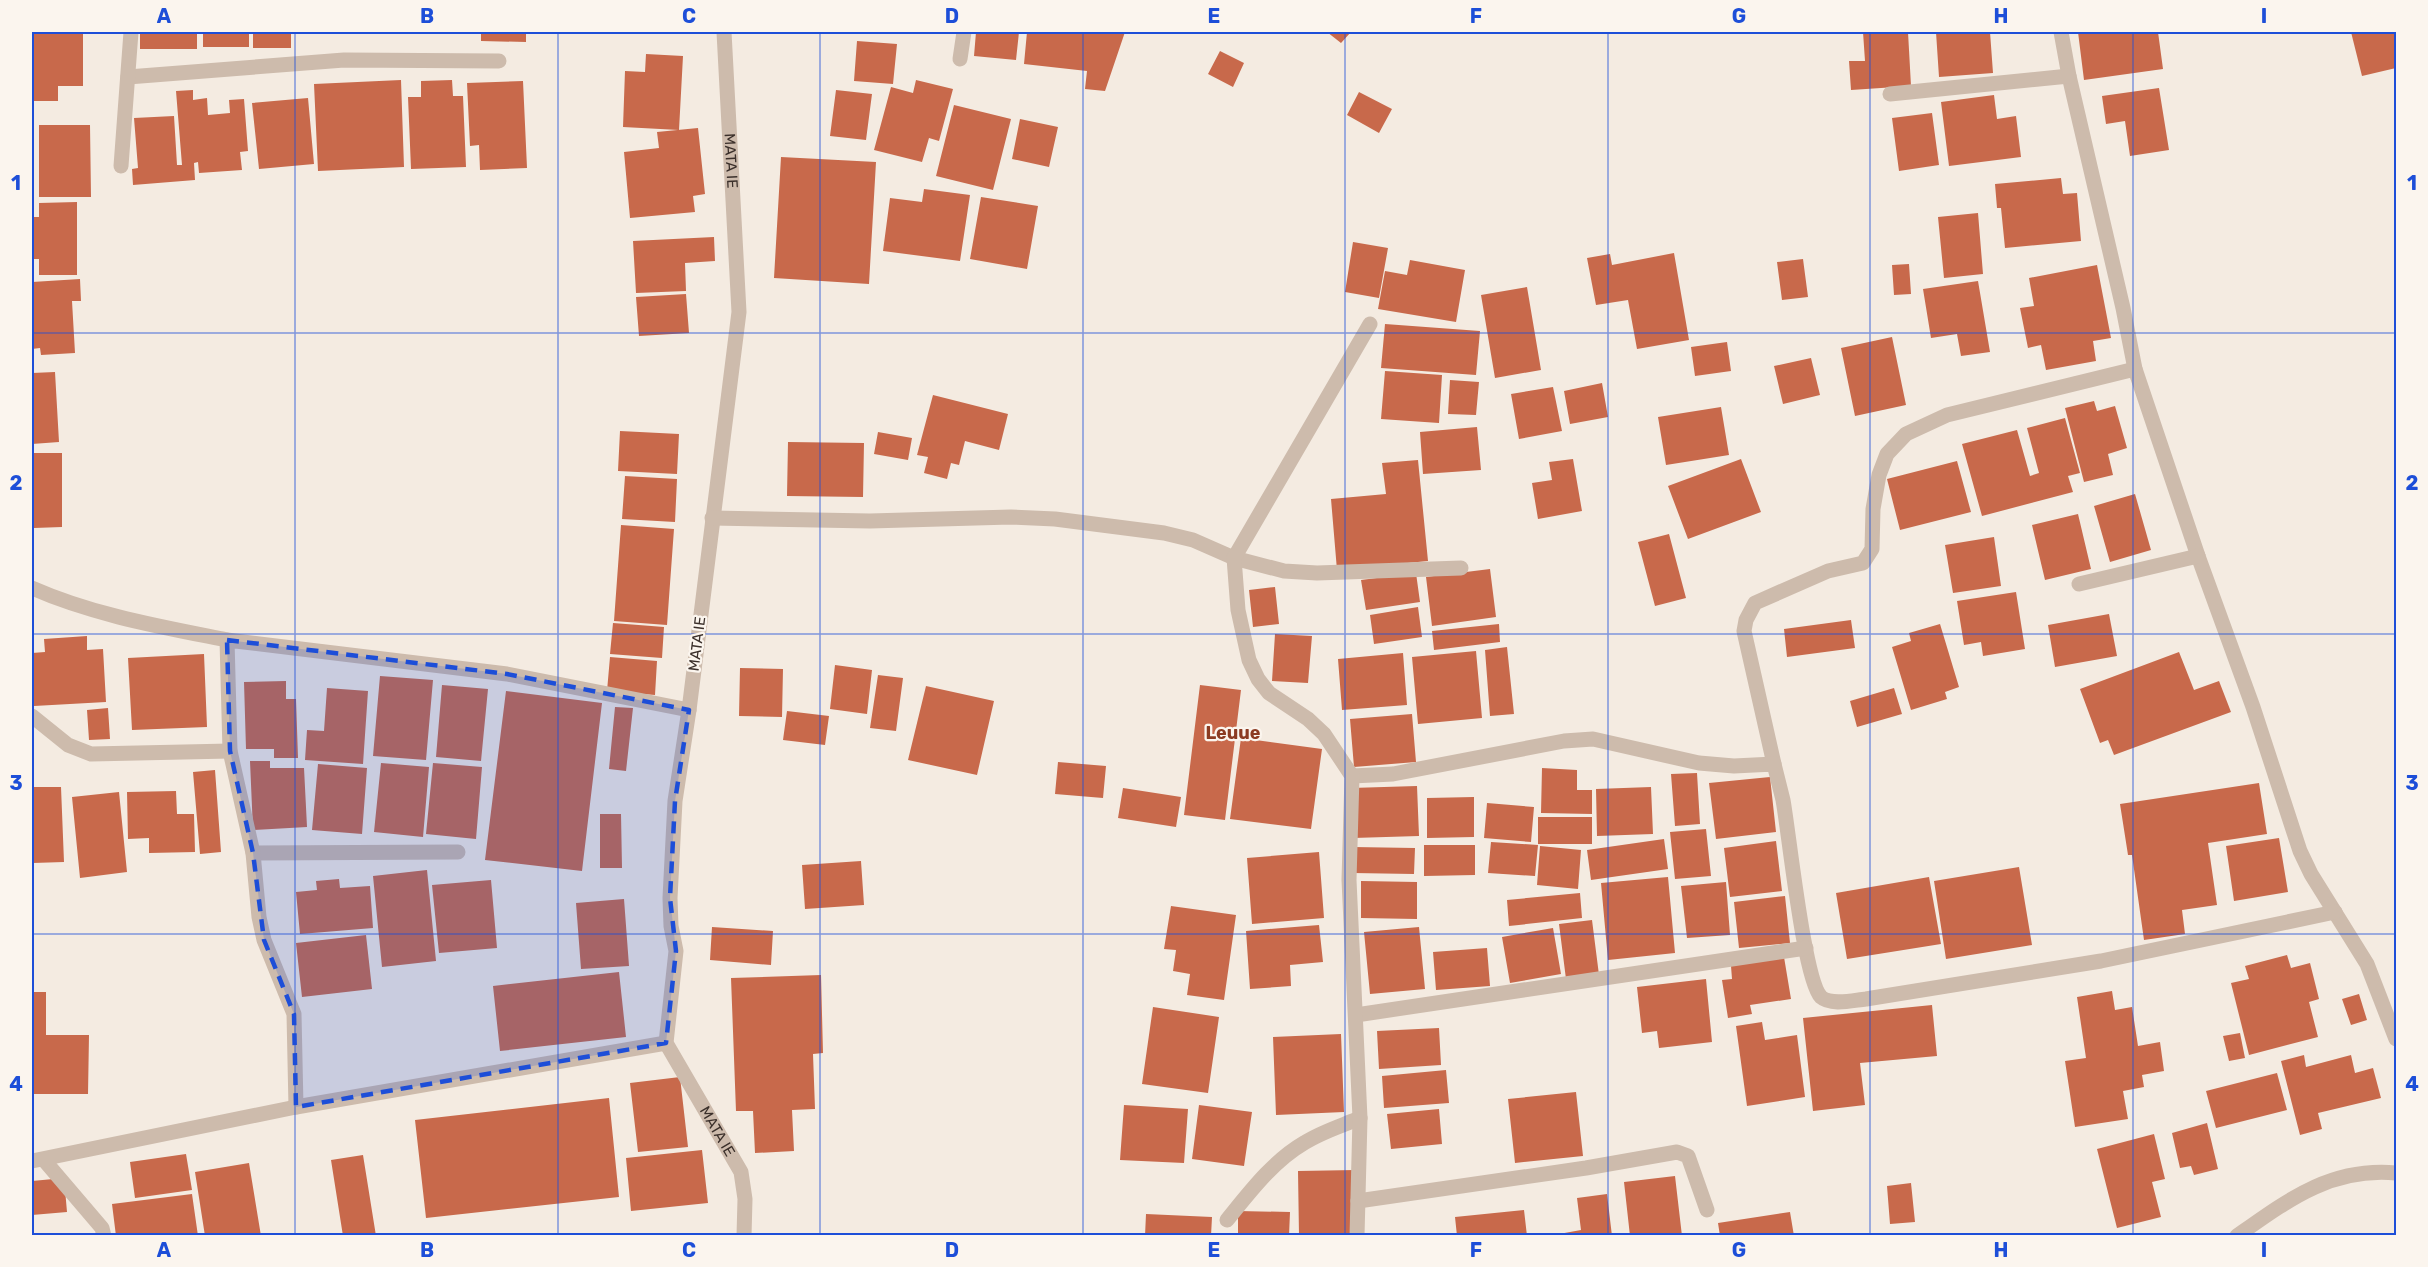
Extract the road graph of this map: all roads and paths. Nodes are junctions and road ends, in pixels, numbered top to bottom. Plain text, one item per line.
1 (131, 32) edge
2 (724, 32) edge
3 (964, 32) edge
4 (2061, 32) edge
5 (960, 59) dead end
6 (499, 61) dead end
7 (2069, 76) junction
8 (128, 77) junction
9 (1890, 94) dead end
10 (121, 166) dead end
11 (1370, 324) dead end
12 (2135, 369) junction
13 (712, 518) junction
14 (2198, 556) junction
15 (1234, 558) junction
16 (1461, 568) dead end
17 (2079, 584) dead end
18 (32, 588) edge
19 (227, 640) junction
20 (689, 710) junction
21 (32, 717) edge
22 (230, 751) junction
23 (1774, 764) junction
24 (1352, 776) junction
25 (458, 852) dead end
26 (253, 853) junction
27 (2335, 912) junction
28 (1806, 948) junction
29 (1356, 1015) junction
30 (2397, 1039) edge
31 (666, 1043) junction
32 (296, 1107) junction
33 (1360, 1118) junction
34 (38, 1160) edge
35 (2397, 1173) edge
36 (1358, 1201) junction
37 (1707, 1210) dead end
38 (1227, 1220) dead end
39 (104, 1236) edge
40 (744, 1236) edge
41 (1357, 1236) edge
42 (2237, 1236) edge

1 - 8 street
2 - 13 street, MATA IE
3 - 5 street
4 - 7 street
6 - 8 street
7 - 9 street
7 - 12 street
8 - 10 street
11 - 15 street
12 - 14 street
12 - 23 street
13 - 15 street
13 - 20 street, MATA IE
14 - 17 street
14 - 27 street
15 - 16 street
15 - 24 street
18 - 19 street
19 - 20 street
19 - 22 street
20 - 31 street, MATA IE
21 - 22 street
22 - 26 street
23 - 24 street
23 - 28 street
24 - 29 street
25 - 26 street
26 - 32 street
27 - 28 street
27 - 30 street
28 - 29 street
29 - 33 street
31 - 32 street
31 - 40 street, MATA IE
32 - 34 street
33 - 36 street
33 - 38 street
34 - 39 street
35 - 42 street
36 - 37 street
36 - 41 street

